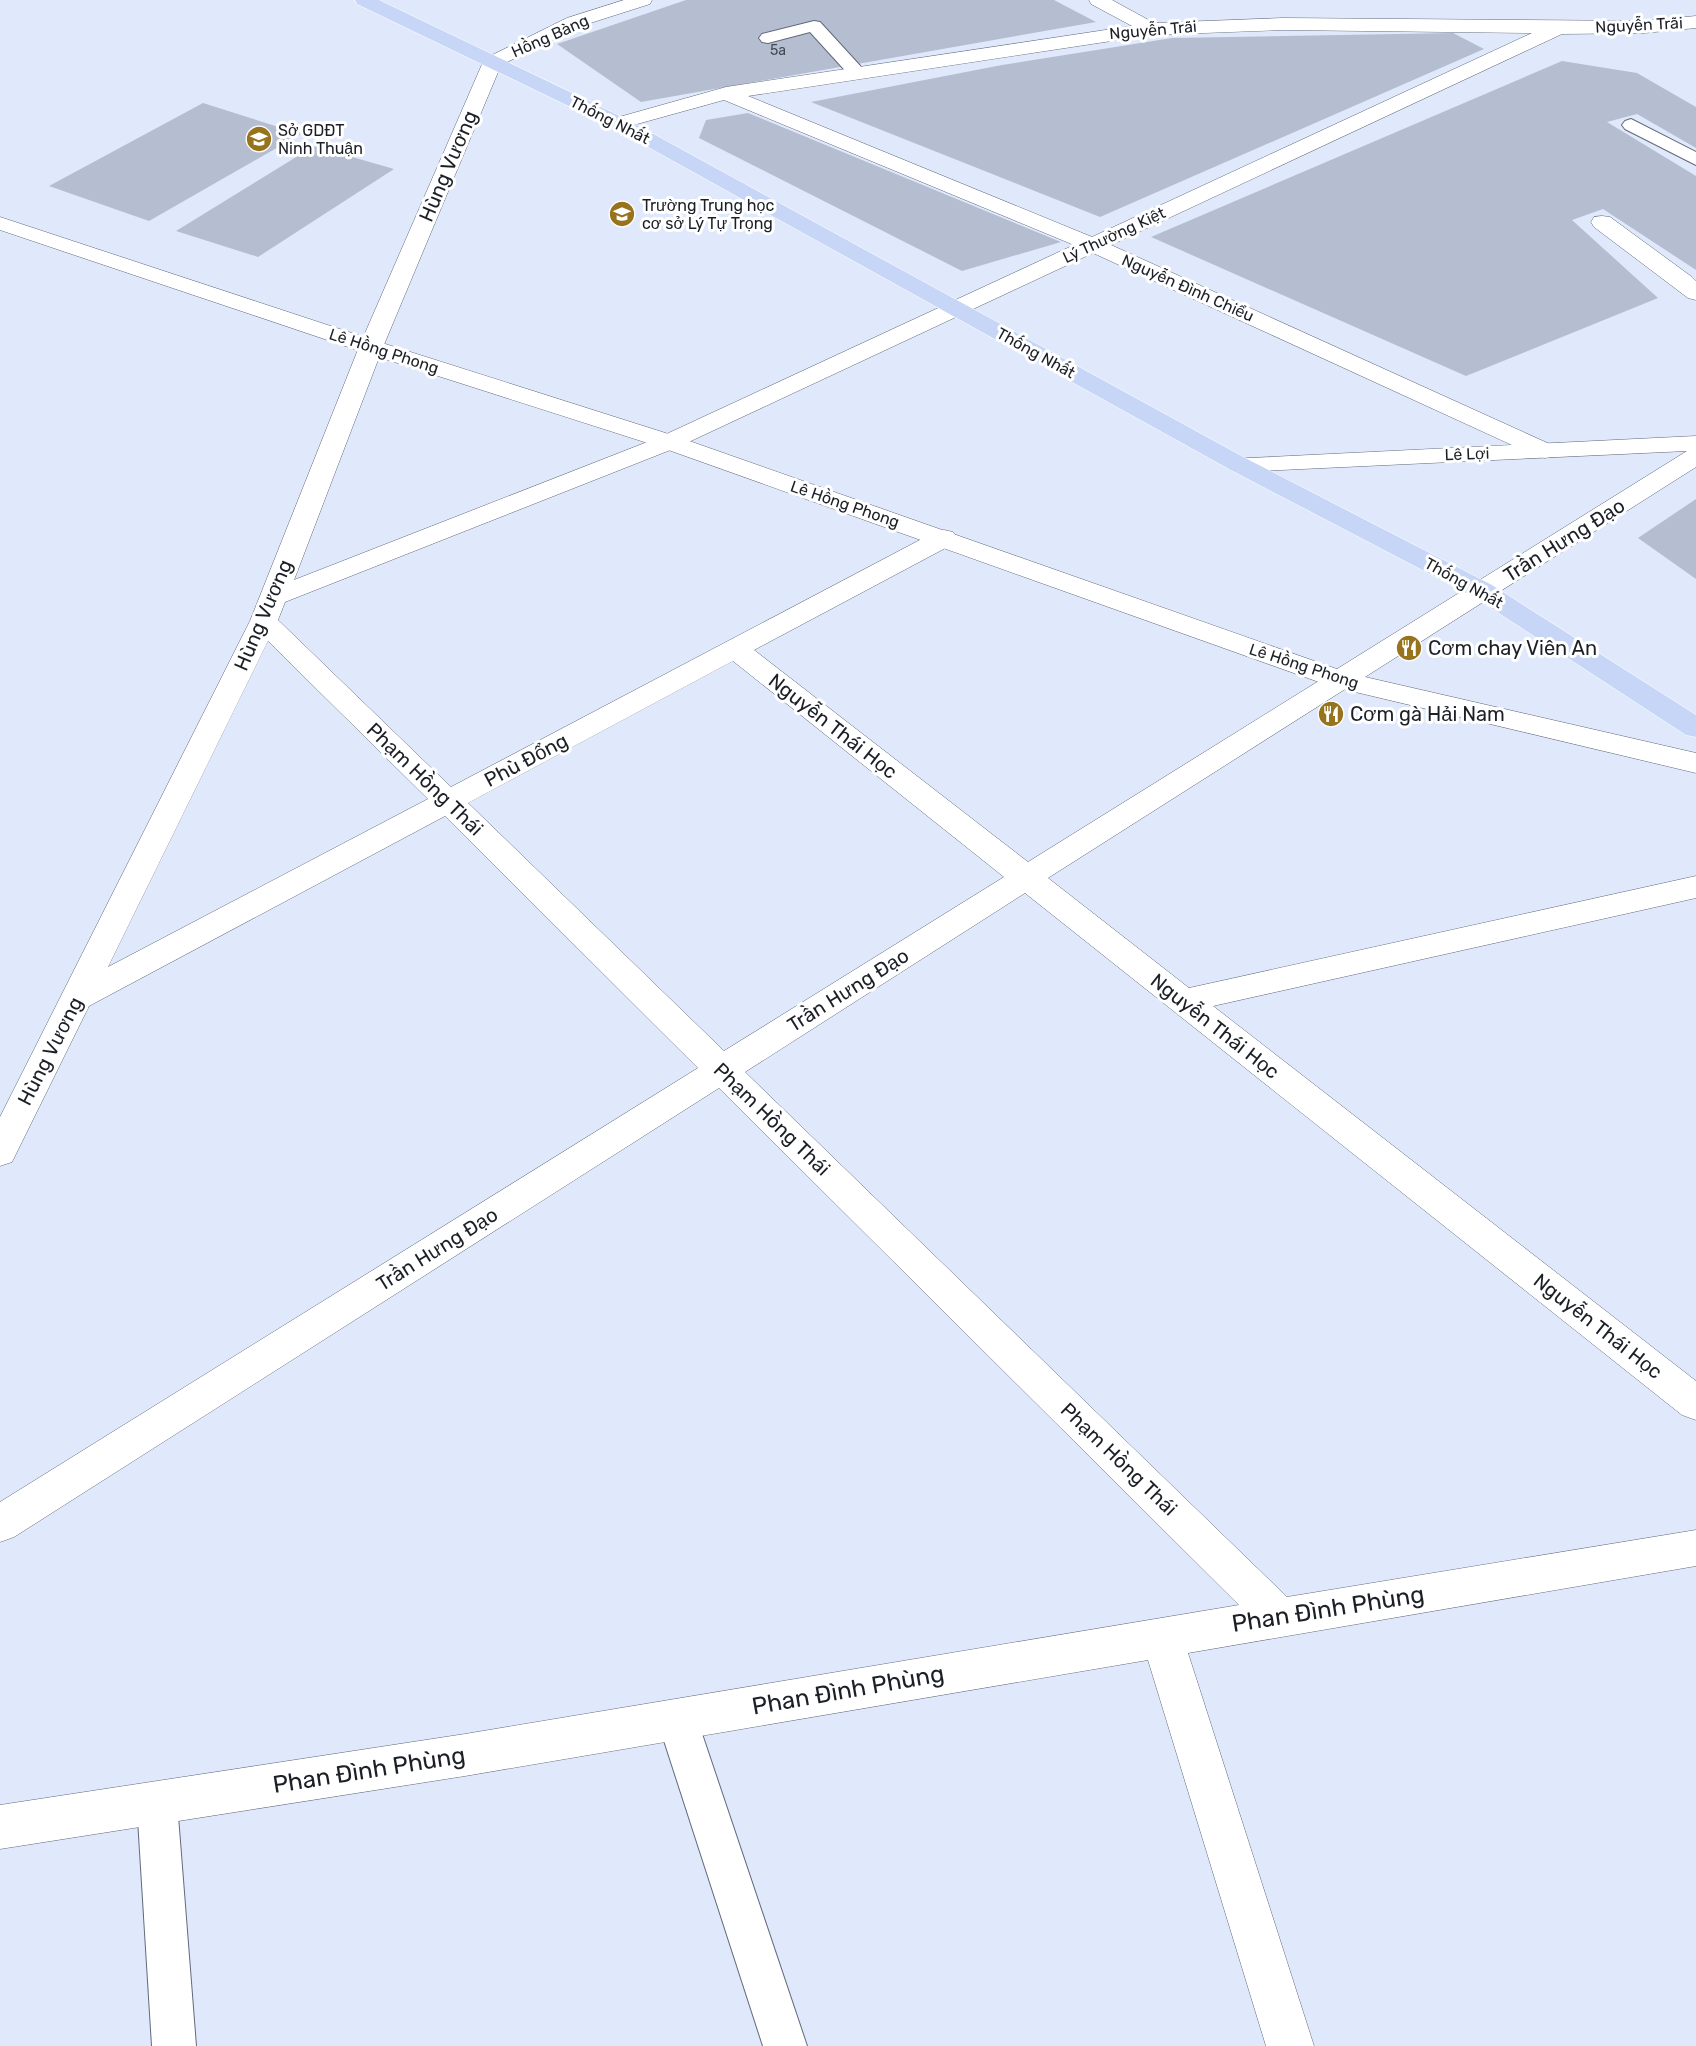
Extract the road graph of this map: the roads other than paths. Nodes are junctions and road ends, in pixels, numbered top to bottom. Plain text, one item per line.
1 (364, 0) edge
2 (643, 0) edge
3 (1098, 0) edge
4 (1696, 22) edge
5 (1559, 28) junction
6 (1151, 29) junction
7 (768, 38) dead end
8 (493, 62) junction
9 (857, 73) junction
10 (726, 93) junction
11 (619, 123) junction
12 (1631, 125) dead end
13 (1696, 159) edge
14 (1602, 222) dead end
15 (0, 224) edge
16 (1093, 245) junction
17 (1696, 293) edge
18 (955, 309) junction
19 (371, 347) junction
20 (669, 442) junction
21 (1696, 443) edge
22 (1545, 451) junction
23 (1696, 456) edge
24 (1238, 464) junction
25 (944, 538) junction
26 (1483, 591) junction
27 (268, 609) junction
28 (735, 649) junction
29 (1340, 680) junction
30 (1696, 728) edge
31 (1696, 763) edge
32 (448, 801) junction
33 (1026, 878) junction
34 (1696, 887) edge
35 (77, 998) junction
36 (1183, 1001) junction
37 (722, 1070) junction
38 (0, 1152) edge
39 (1696, 1403) edge
40 (0, 1524) edge
41 (1696, 1548) edge
42 (1280, 1617) junction
43 (1162, 1637) junction
44 (677, 1719) junction
45 (157, 1803) junction
46 (0, 1827) edge
47 (174, 2046) edge
48 (785, 2046) edge
49 (1290, 2046) edge

1 - 8 main road, Thống Nhất
2 - 8 street, Hồng Bàng
3 - 6 street
4 - 5 street, Nguyễn Trãi
5 - 6 street, Nguyễn Trãi
5 - 16 street, Lý Thường Kiệt
6 - 9 street, Nguyễn Trãi
7 - 9 lane
8 - 11 main road, Thống Nhất
8 - 19 street, Hùng Vương
9 - 10 street, Nguyễn Trãi
10 - 11 street, Nguyễn Trãi
10 - 16 street, Nguyễn Đình Chiểu
11 - 18 main road, Thống Nhất
12 - 13 lane
14 - 17 street
15 - 19 street, Lê Hồng Phong
16 - 18 street, Lý Thường Kiệt
16 - 22 street, Nguyễn Đình Chiểu
18 - 20 street, Lý Thường Kiệt
18 - 24 main road, Thống Nhất
19 - 20 street, Lê Hồng Phong
19 - 27 street, Hùng Vương
20 - 25 street, Lê Hồng Phong
20 - 27 street, Lý Thường Kiệt
21 - 22 street, Lê Lợi
22 - 24 street, Lê Lợi
23 - 26 street, Trần Hưng Đạo
24 - 26 main road, Thống Nhất
25 - 28 street, Phù Đổng
25 - 29 street, Lê Hồng Phong
26 - 29 street, Trần Hưng Đạo
26 - 30 main road, Thống Nhất
27 - 32 street, Phạm Hồng Thái
27 - 35 street, Hùng Vương
28 - 32 street, Phù Đổng
28 - 33 street, Nguyễn Thái Học
29 - 31 street, Lê Hồng Phong
29 - 33 street, Trần Hưng Đạo
32 - 35 street, Phù Đổng
32 - 37 street, Phạm Hồng Thái
33 - 36 street, Nguyễn Thái Học
33 - 37 street, Trần Hưng Đạo
34 - 36 street
35 - 38 street, Hùng Vương
36 - 39 street, Nguyễn Thái Học
37 - 40 street, Trần Hưng Đạo
37 - 42 street, Phạm Hồng Thái
41 - 42 street, Phan Đình Phùng
42 - 43 street, Phan Đình Phùng
43 - 44 street, Phan Đình Phùng
43 - 49 street
44 - 45 street, Phan Đình Phùng
44 - 48 lane
45 - 46 street, Phan Đình Phùng
45 - 47 lane

